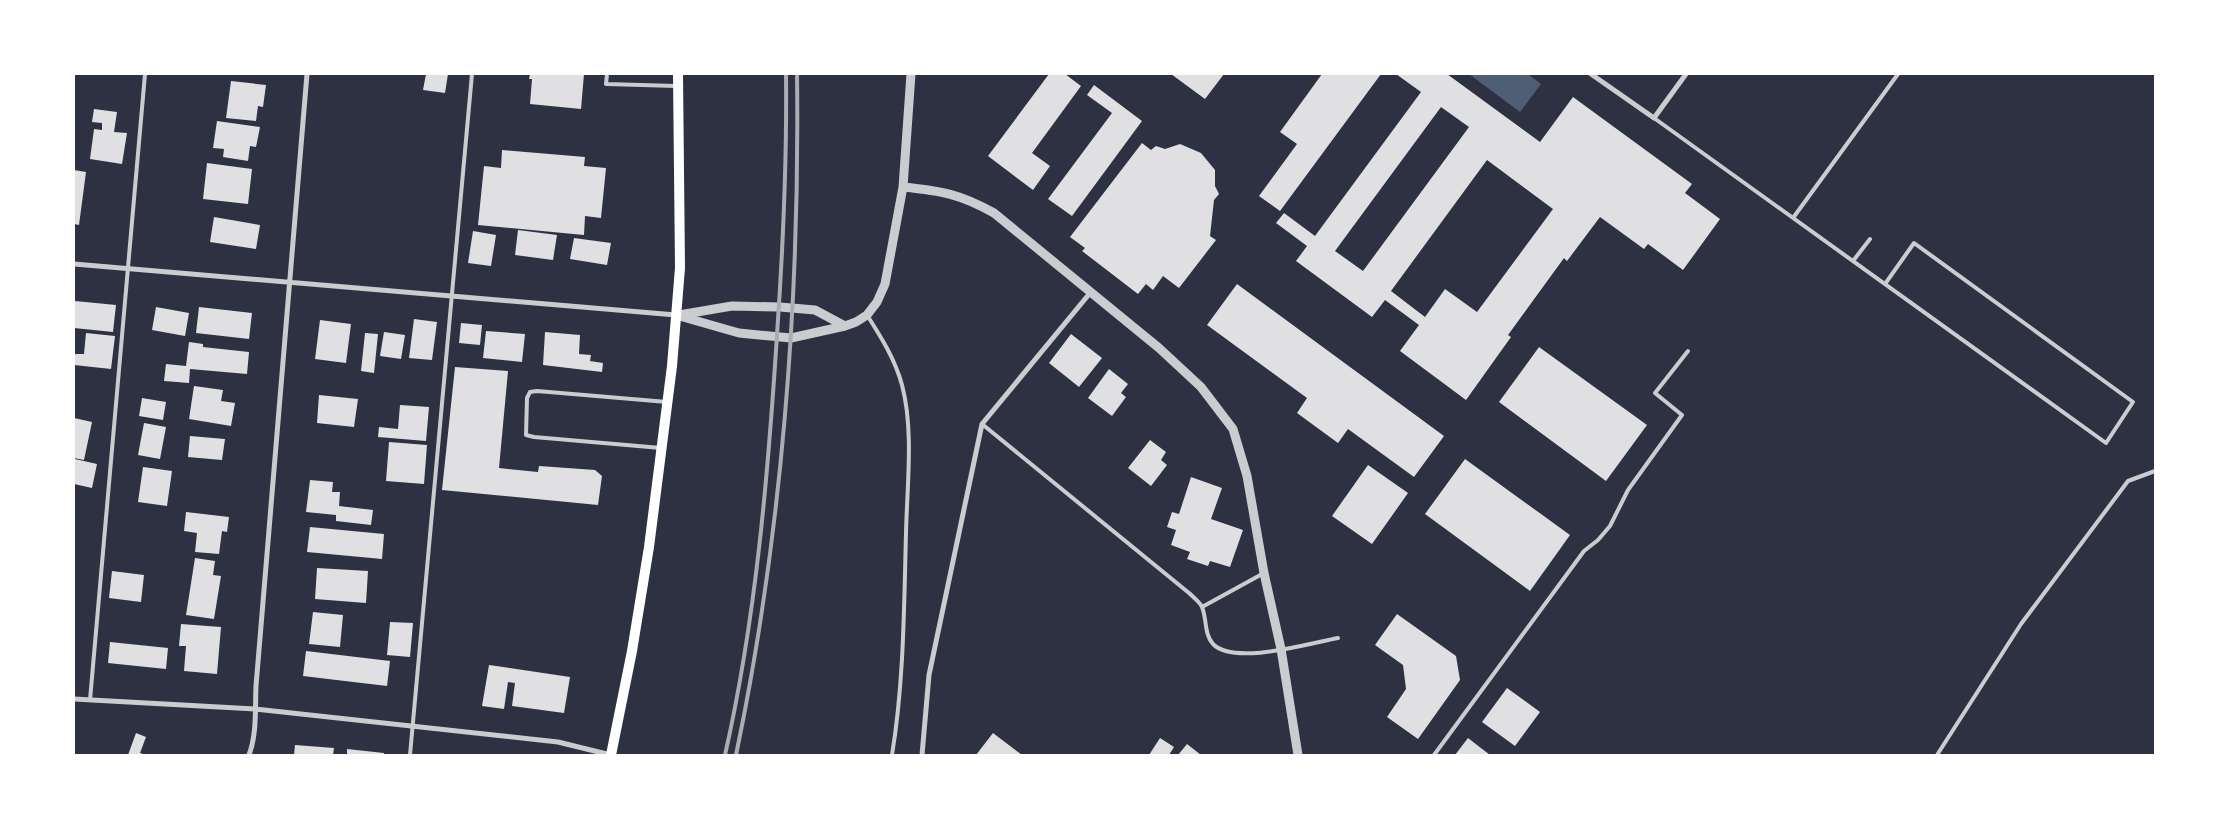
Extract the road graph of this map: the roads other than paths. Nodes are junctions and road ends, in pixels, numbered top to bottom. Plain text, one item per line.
1 (145, 74) edge
2 (307, 74) edge
3 (472, 74) edge
4 (607, 74) edge
5 (678, 74) edge
6 (912, 74) edge
7 (1591, 74) edge
8 (1686, 74) edge
9 (1898, 74) edge
10 (678, 86) junction
11 (1654, 118) junction
12 (903, 187) junction
13 (1792, 218) junction
14 (1870, 239) dead end
15 (1853, 261) junction
16 (74, 264) edge
17 (129, 269) junction
18 (290, 282) junction
19 (1885, 284) junction
20 (1090, 293) junction
21 (453, 296) junction
22 (676, 315) junction
23 (867, 315) junction
24 (845, 326) junction
25 (1688, 351) dead end
26 (667, 402) junction
27 (982, 424) junction
28 (661, 448) junction
29 (2155, 471) edge
30 (1264, 573) junction
31 (1202, 607) junction
32 (1338, 638) dead end
33 (1281, 649) junction
34 (74, 699) edge
35 (90, 700) junction
36 (255, 709) junction
37 (413, 726) junction
38 (249, 755) edge
39 (410, 755) edge
40 (611, 755) edge
41 (892, 755) edge
42 (922, 755) edge
43 (1298, 755) edge
44 (1434, 755) edge
45 (1937, 755) edge

1 - 17 lane
2 - 18 street
3 - 21 lane
4 - 10 lane
5 - 10 main road
6 - 12 street
7 - 11 street
8 - 11 street
9 - 13 lane
10 - 22 main road
11 - 13 lane
12 - 20 street
12 - 23 street
13 - 15 lane
14 - 15 lane
15 - 19 lane
16 - 17 street
17 - 18 street
17 - 35 lane
18 - 21 street
18 - 36 street
19 - 19 lane
20 - 27 street
20 - 30 street
21 - 22 street
21 - 37 lane
22 - 24 street
22 - 24 street
22 - 26 main road
23 - 24 street
23 - 41 lane
25 - 44 lane
26 - 28 main road
26 - 28 lane
27 - 31 lane
27 - 42 street
28 - 40 main road
29 - 45 lane
30 - 31 lane
30 - 33 street
31 - 33 lane
32 - 33 lane
33 - 43 street
34 - 35 street
35 - 36 street
36 - 37 street
36 - 38 street
37 - 39 lane
37 - 40 street

